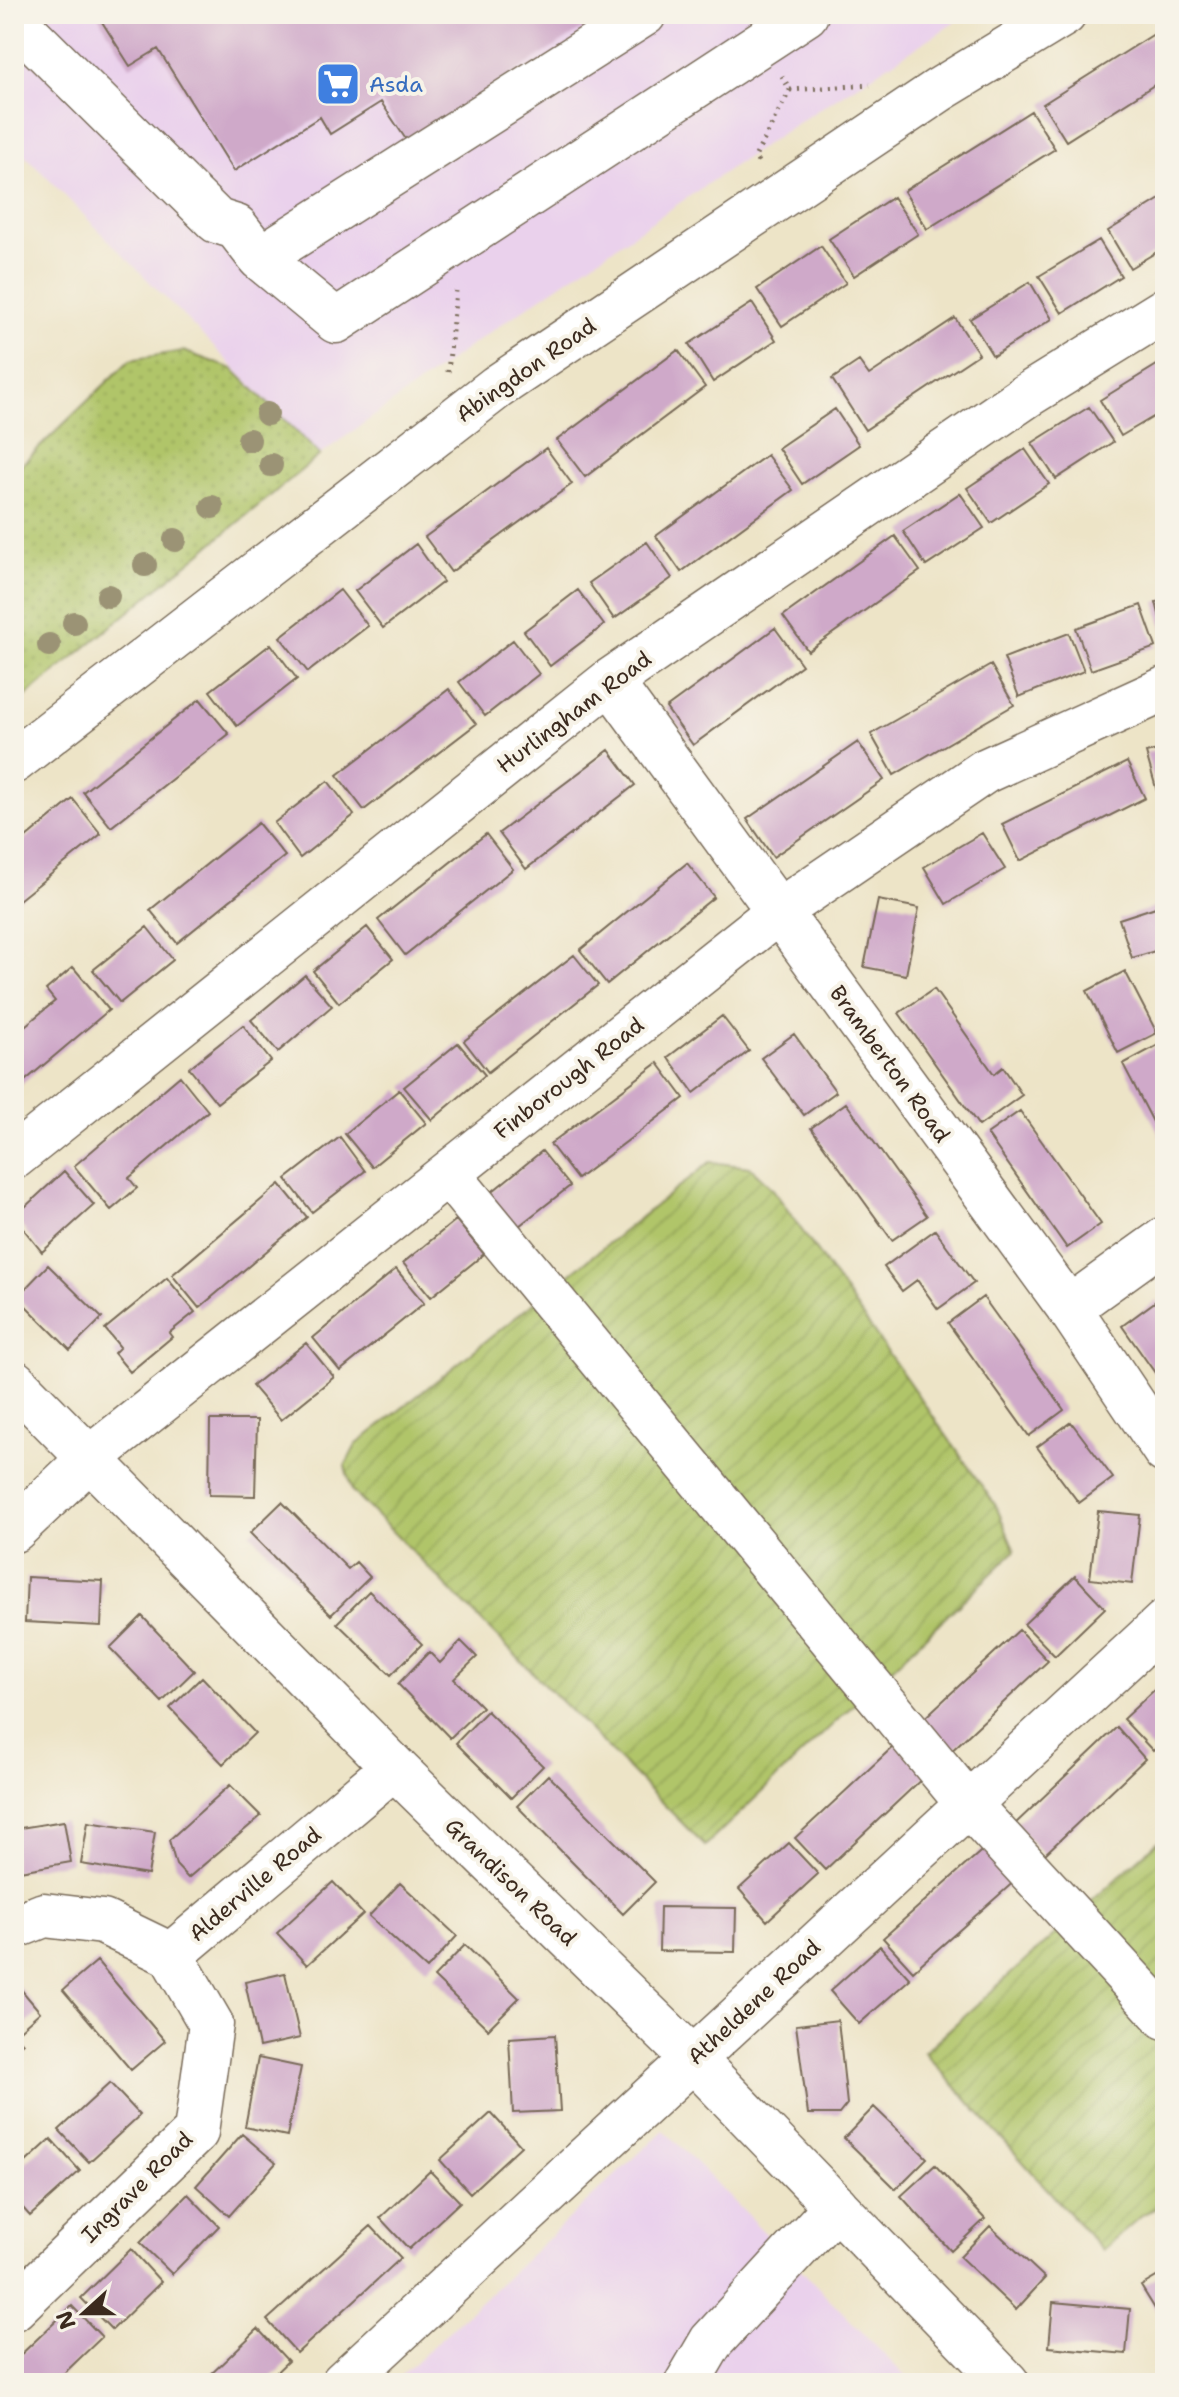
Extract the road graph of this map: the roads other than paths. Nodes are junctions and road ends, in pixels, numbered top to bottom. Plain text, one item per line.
1 (644, 14) edge
2 (806, 14) edge
3 (1064, 14) edge
4 (14, 20) edge
5 (260, 258) junction
6 (1165, 310) edge
7 (610, 681) junction
8 (1165, 689) edge
9 (14, 761) edge
10 (779, 911) junction
11 (14, 1157) edge
12 (448, 1174) junction
13 (1165, 1239) edge
14 (1069, 1308) junction
15 (14, 1382) edge
16 (1165, 1451) edge
17 (90, 1458) junction
18 (14, 1530) edge
19 (1165, 1622) edge
20 (394, 1767) junction
21 (968, 1804) junction
22 (14, 1927) edge
23 (171, 1955) junction
24 (1165, 2017) edge
25 (693, 2059) junction
26 (836, 2206) junction
27 (14, 2308) edge
28 (343, 2383) edge
29 (687, 2383) edge
30 (1007, 2383) edge

1 - 5 street
2 - 5 street
3 - 9 street, Abingdon Road
4 - 5 street
6 - 7 street, Hurlingham Road
7 - 10 street, Bramberton Road
7 - 11 street, Hurlingham Road
8 - 10 street, Finborough Road
10 - 12 street, Finborough Road
10 - 14 street, Bramberton Road
12 - 17 street, Finborough Road
12 - 21 street
13 - 14 street
14 - 16 street, Bramberton Road
15 - 17 street, Grandison Road
17 - 18 street, Finborough Road
17 - 20 street, Grandison Road
19 - 21 street, Atheldene Road
20 - 23 street, Alderville Road
20 - 25 street, Grandison Road
21 - 24 street
21 - 25 street, Atheldene Road
22 - 23 street, Alderville Road
23 - 27 street, Ingrave Road
25 - 26 street, Grandison Road
25 - 28 street, Atheldene Road
26 - 29 street
26 - 30 street, Grandison Road

